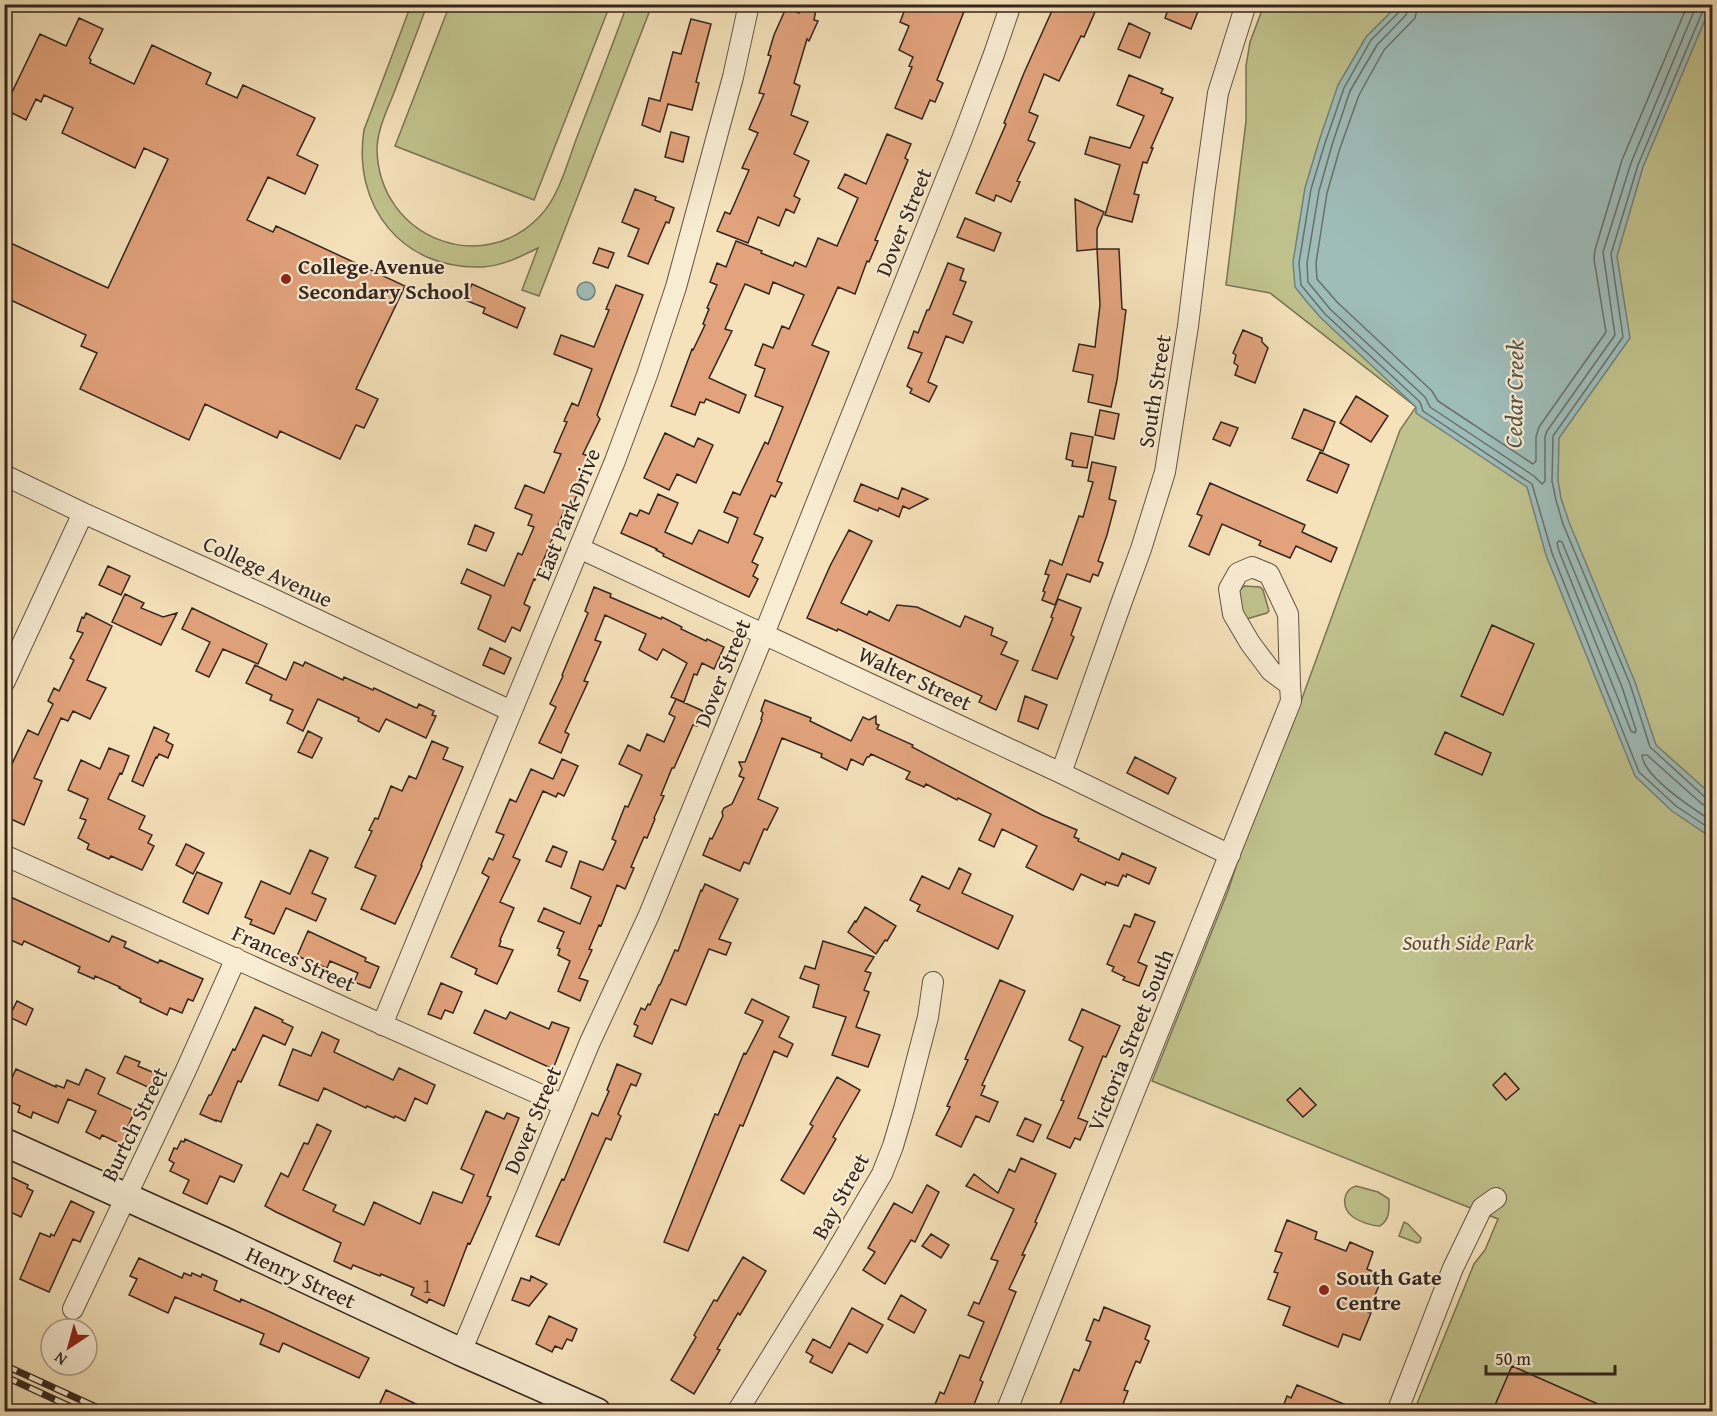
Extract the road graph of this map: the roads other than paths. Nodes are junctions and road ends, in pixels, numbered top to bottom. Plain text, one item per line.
1 (749, 4) edge
2 (1011, 4) edge
3 (1246, 4) edge
4 (4, 475) edge
5 (83, 513) junction
6 (579, 548) junction
7 (764, 634) junction
8 (4, 682) edge
9 (1290, 685) junction
10 (511, 711) junction
11 (1061, 773) junction
12 (4, 855) edge
13 (1230, 855) junction
14 (236, 958) junction
15 (933, 982) dead end
16 (382, 1025) junction
17 (564, 1105) junction
18 (4, 1142) edge
19 (125, 1196) junction
20 (1496, 1198) dead end
21 (73, 1309) dead end
22 (461, 1352) junction
23 (597, 1412) edge
24 (737, 1412) edge
25 (1006, 1412) edge
26 (1397, 1412) edge

1 - 6 street, East Park Drive
2 - 7 street, Dover Street
3 - 11 street, South Street
4 - 5 street, College Avenue
5 - 8 street
5 - 10 street, College Avenue
6 - 7 street, Walter Street
6 - 10 street, East Park Drive
7 - 11 street, Walter Street
7 - 17 street, Dover Street
9 - 9 street, Victoria Street South
9 - 13 street, Victoria Street South
10 - 16 street, East Park Drive
11 - 13 street, Walter Street
12 - 14 street, Frances Street
13 - 25 street, Victoria Street South
14 - 16 street, Frances Street
14 - 19 street, Burtch Street
15 - 24 street, Bay Street
16 - 17 street, Frances Street
17 - 22 street, Dover Street
18 - 19 main road, Henry Street
19 - 21 street, Burtch Street
19 - 22 main road, Henry Street
20 - 26 street
22 - 23 main road, Henry Street

